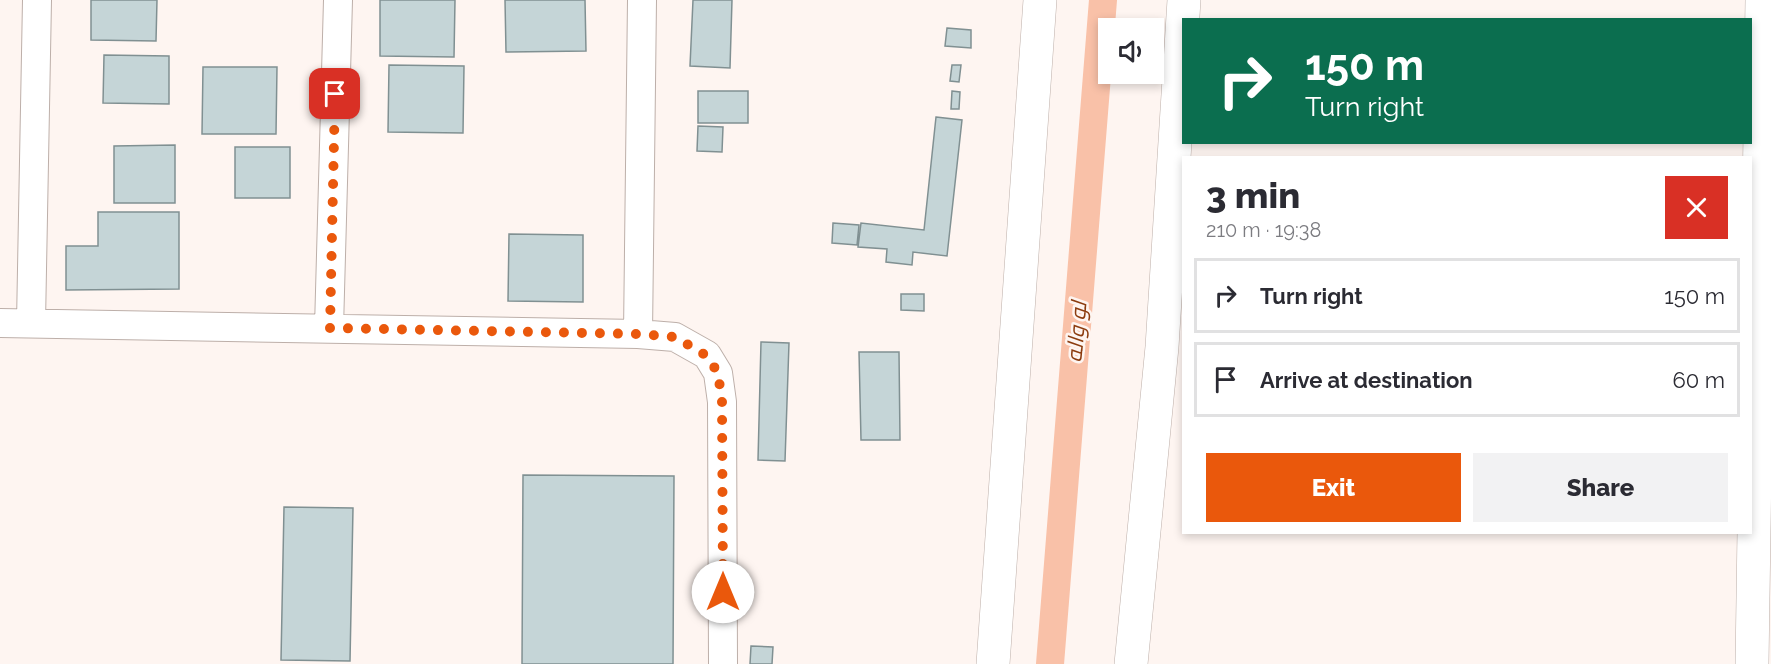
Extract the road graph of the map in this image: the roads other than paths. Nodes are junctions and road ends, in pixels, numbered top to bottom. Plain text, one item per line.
1 (37, 0) edge
2 (338, 0) edge
3 (642, 0) edge
4 (1040, 0) edge
5 (1184, 0) edge
6 (1762, 0) edge
7 (1183, 18) edge
8 (1182, 32) edge
9 (1764, 305) edge
10 (0, 323) edge
11 (31, 323) junction
12 (330, 328) junction
13 (638, 334) junction
14 (723, 664) edge
15 (993, 664) edge
16 (1131, 664) edge
17 (1752, 664) edge

1 - 11 street
2 - 12 street
3 - 13 street
4 - 15 street
5 - 7 street
6 - 9 street
8 - 16 street
9 - 17 street
10 - 11 street
11 - 12 street
12 - 13 street
13 - 14 street

